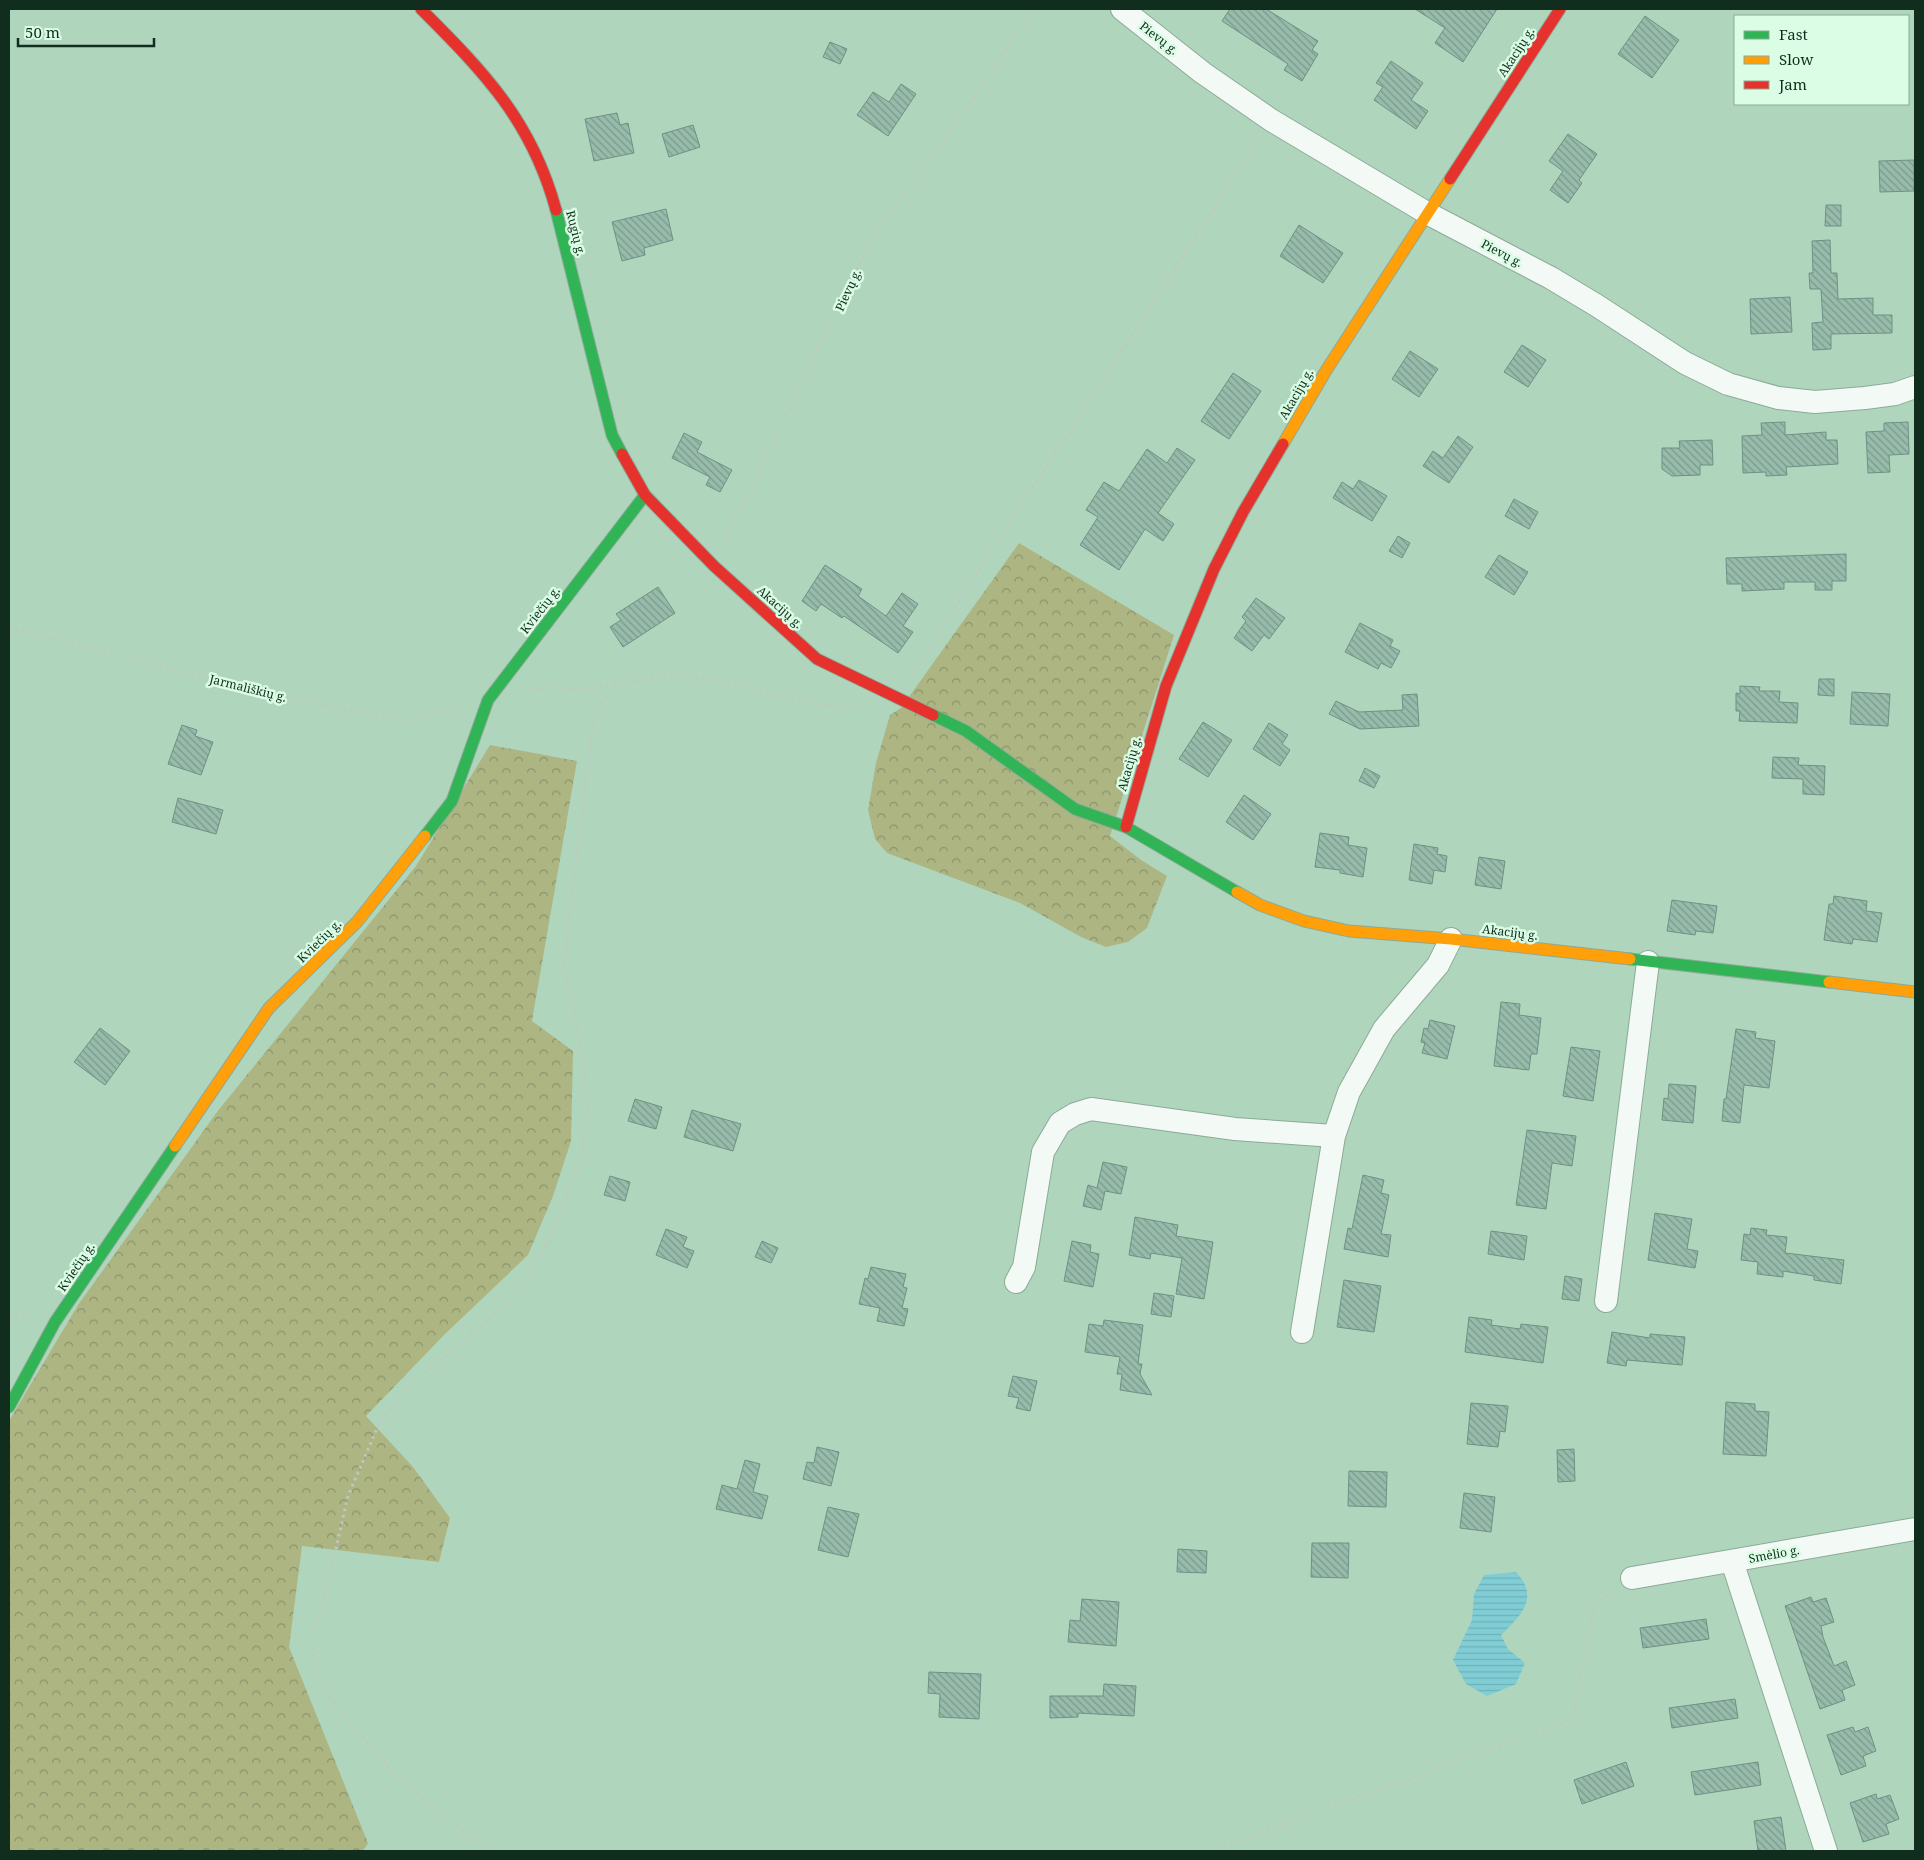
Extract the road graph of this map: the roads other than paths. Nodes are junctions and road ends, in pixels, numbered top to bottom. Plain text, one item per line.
1 (420, 9) edge
2 (1122, 9) edge
3 (1560, 9) edge
4 (1427, 213) junction
5 (1915, 387) edge
6 (645, 496) junction
7 (1126, 827) junction
8 (1451, 939) junction
9 (1648, 962) junction
10 (1915, 992) edge
11 (1334, 1136) junction
12 (1016, 1282) dead end
13 (1606, 1301) dead end
14 (1302, 1332) dead end
15 (9, 1407) edge
16 (1915, 1529) edge
17 (1732, 1561) junction
18 (1632, 1578) road end
19 (1826, 1851) edge

1 - 6 street, Rugių g.
2 - 4 street, Pievų g.
3 - 4 street, Akacijų g.
4 - 5 street, Pievų g.
4 - 7 street, Akacijų g.
6 - 7 street, Akacijų g.
6 - 15 street, Kviečių g.
7 - 8 street, Akacijų g.
8 - 9 street, Akacijų g.
8 - 11 street
9 - 10 street, Akacijų g.
9 - 13 street
11 - 12 street
11 - 14 street
16 - 17 street, Smėlio g.
17 - 18 street, Smėlio g.
17 - 19 street

